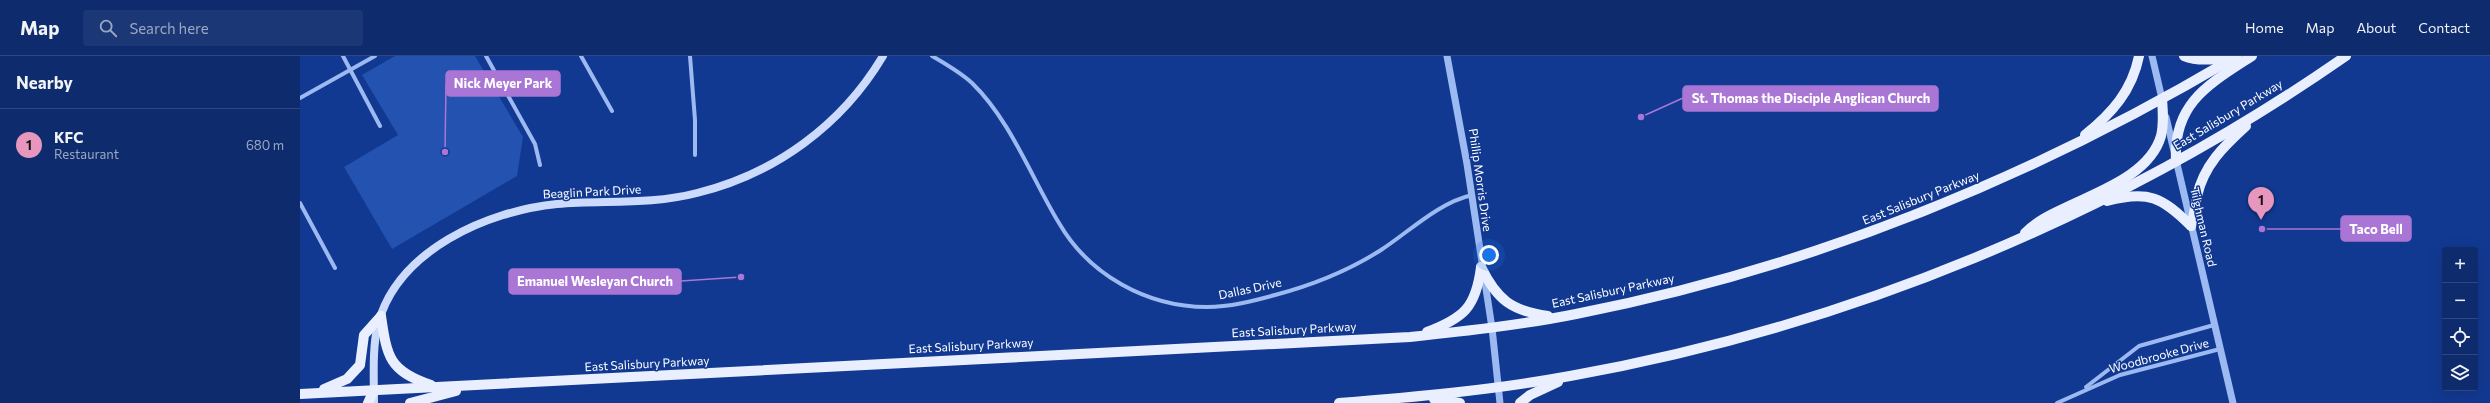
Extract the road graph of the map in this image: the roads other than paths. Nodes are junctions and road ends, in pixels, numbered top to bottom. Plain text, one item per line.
1 (343, 56) edge
2 (375, 56) edge
3 (486, 56) edge
4 (581, 56) edge
5 (690, 56) edge
6 (883, 56) edge
7 (932, 56) edge
8 (1447, 56) edge
9 (2139, 56) edge
10 (2152, 56) edge
11 (2184, 56) edge
12 (2237, 56) edge
13 (2252, 56) edge
14 (2346, 56) edge
15 (351, 70) junction
16 (300, 98) edge
17 (2162, 99) junction
18 (612, 111) dead end
19 (2262, 111) junction
20 (380, 126) dead end
21 (2068, 148) junction
22 (695, 155) dead end
23 (2176, 161) junction
24 (540, 166) dead end
25 (1472, 195) junction
26 (300, 203) edge
27 (2086, 207) junction
28 (2191, 226) junction
29 (2021, 237) junction
30 (1481, 267) junction
31 (335, 268) dead end
32 (381, 316) junction
33 (1556, 317) junction
34 (2214, 325) junction
35 (1492, 328) junction
36 (1410, 338) junction
37 (2220, 349) junction
38 (1570, 376) junction
39 (477, 386) junction
40 (1498, 387) junction
41 (439, 388) junction
42 (374, 390) junction
43 (2081, 391) junction
44 (305, 394) edge
45 (1420, 397) junction
46 (368, 403) edge
47 (374, 403) edge
48 (410, 403) edge
49 (1338, 403) edge
50 (1460, 403) edge
51 (1500, 403) edge
52 (1520, 403) edge
53 (2057, 403) edge
54 (2232, 403) edge

1 - 15 street
2 - 15 street
3 - 24 street
4 - 18 street
5 - 22 street
6 - 32 main road, Beaglin Park Drive
7 - 25 street, Dallas Drive
8 - 25 street, Phillip Morris Drive
9 - 21 main road
10 - 17 street, Tilghman Road
11 - 12 main road
12 - 17 main road, East Salisbury Parkway
13 - 23 main road
14 - 19 main road, East Salisbury Parkway
15 - 16 street
15 - 20 street
17 - 21 main road, East Salisbury Parkway
17 - 23 street, Tilghman Road
17 - 29 main road
19 - 23 main road, East Salisbury Parkway
19 - 28 main road
21 - 33 main road, East Salisbury Parkway
23 - 27 main road, East Salisbury Parkway
23 - 28 street, Tilghman Road
25 - 30 street, Phillip Morris Drive
26 - 31 street
27 - 28 main road
27 - 29 main road, East Salisbury Parkway
28 - 34 street, Tilghman Road
29 - 38 main road, East Salisbury Parkway
30 - 33 main road
30 - 35 street, Phillip Morris Drive
30 - 36 main road
32 - 41 main road
32 - 42 main road, Beaglin Park Drive
32 - 44 main road
33 - 35 main road, East Salisbury Parkway
34 - 37 street, Tilghman Road
34 - 43 street, Woodbrooke Drive
35 - 36 main road, East Salisbury Parkway
35 - 40 street, Phillip Morris Drive
36 - 39 main road, East Salisbury Parkway
37 - 43 street, Woodbrooke Drive
37 - 54 street, Tilghman Road
38 - 40 main road, East Salisbury Parkway
38 - 52 main road
39 - 41 main road, East Salisbury Parkway
39 - 48 main road
40 - 45 main road, East Salisbury Parkway
40 - 51 street, Phillip Morris Drive
41 - 42 main road, East Salisbury Parkway
42 - 44 main road, East Salisbury Parkway
42 - 46 main road
42 - 47 main road, Beaglin Park Drive
43 - 53 street, Woodbrooke Drive
45 - 49 main road, East Salisbury Parkway
45 - 50 main road

